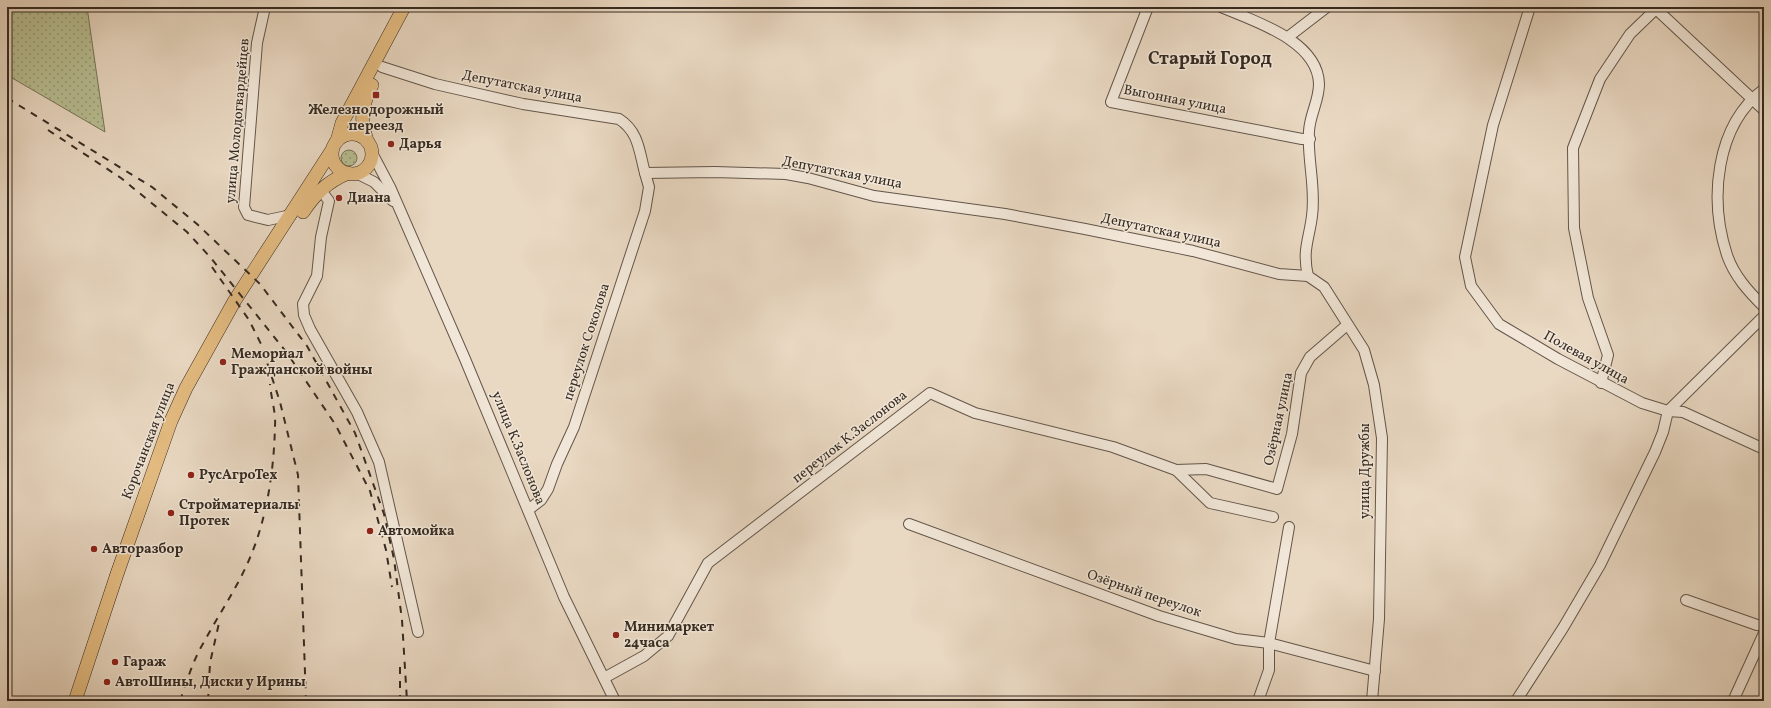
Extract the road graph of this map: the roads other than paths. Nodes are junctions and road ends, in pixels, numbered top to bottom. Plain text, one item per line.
1 (265, 7) edge
2 (404, 7) edge
3 (412, 7) edge
4 (1148, 7) edge
5 (1221, 7) edge
6 (1327, 7) edge
7 (1530, 7) edge
8 (1656, 8) edge
9 (1288, 37) junction
10 (382, 67) junction
11 (1764, 89) edge
12 (1751, 99) junction
13 (1764, 110) edge
14 (1310, 139) junction
15 (334, 145) junction
16 (369, 146) junction
17 (352, 173) junction
18 (645, 173) junction
19 (320, 189) junction
20 (397, 205) junction
21 (291, 214) junction
22 (1308, 276) junction
23 (1764, 307) edge
24 (1764, 316) edge
25 (1347, 325) junction
26 (1601, 383) junction
27 (1668, 411) junction
28 (1764, 449) edge
29 (1176, 470) junction
30 (1277, 489) joint
31 (528, 510) junction
32 (1273, 517) dead end
33 (909, 524) dead end
34 (1289, 527) dead end
35 (1686, 600) dead end
36 (1764, 625) edge
37 (418, 632) dead end
38 (1764, 633) edge
39 (1269, 644) junction
40 (1375, 671) junction
41 (604, 678) junction
42 (75, 701) edge
43 (82, 701) edge
44 (615, 701) edge
45 (1258, 701) edge
46 (1372, 701) edge
47 (1516, 701) edge
48 (1733, 701) edge

1 - 21 street, улица Молодогвардейцев
2 - 15 main road, Корочанская улица
3 - 10 main road
4 - 14 street, Выгонная улица
5 - 9 street
6 - 9 street
7 - 26 street, Полевая улица
8 - 12 street
8 - 26 street
9 - 14 street
10 - 16 main road
10 - 18 street, Депутатская улица
11 - 12 street
12 - 13 street
12 - 23 street
14 - 22 street
15 - 16 main road
15 - 17 main road
15 - 21 main road, Корочанская улица
16 - 17 main road
16 - 20 street, улица К.Заслонова
17 - 19 main road, Корочанская улица
17 - 20 street, улица К.Заслонова
18 - 22 street, Депутатская улица
18 - 31 street, переулок Соколова
19 - 37 street
19 - 43 main road, Корочанская улица
20 - 31 street, улица К.Заслонова
21 - 42 main road, Корочанская улица
22 - 25 street, улица Дружбы
24 - 27 street
25 - 30 street, Озёрная улица
25 - 40 street, улица Дружбы
26 - 27 street, Полевая улица
27 - 28 street, Полевая улица
27 - 47 street
29 - 30 street, переулок К.Заслонова
29 - 32 street, переулок К.Заслонова
29 - 41 street, переулок К.Заслонова
31 - 41 street, улица К.Заслонова
33 - 39 street, Озёрный переулок
34 - 39 street
35 - 36 street
38 - 48 street
39 - 40 street, Озёрный переулок
39 - 45 street
40 - 46 street, улица Дружбы
41 - 44 street, улица К.Заслонова

